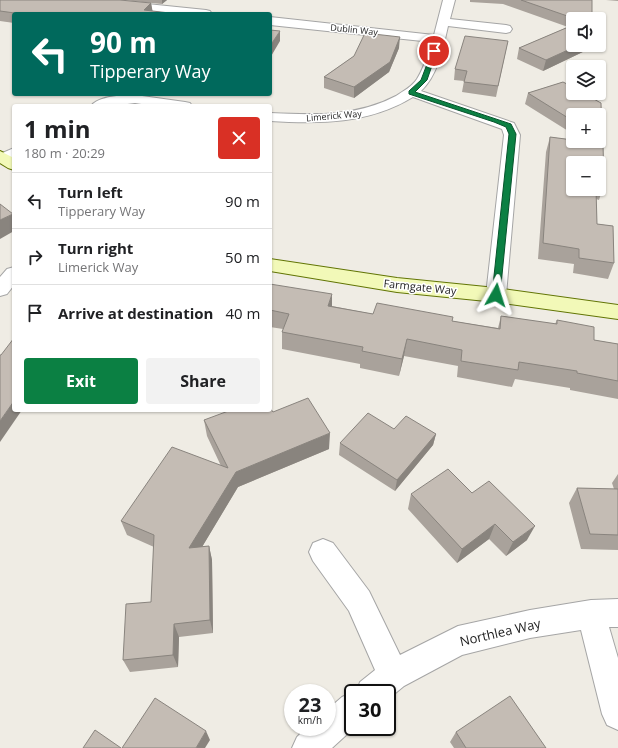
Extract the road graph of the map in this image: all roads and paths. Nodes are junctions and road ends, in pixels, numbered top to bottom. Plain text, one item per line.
1 (75, 0) edge
2 (449, 0) edge
3 (187, 12) edge
4 (272, 21) edge
5 (443, 22) junction
6 (506, 29) dead end
7 (438, 39) junction
8 (411, 92) junction
9 (104, 104) edge
10 (171, 104) edge
11 (272, 117) edge
12 (272, 265) edge
13 (12, 275) edge
14 (0, 289) edge
15 (496, 295) junction
16 (618, 312) edge
17 (323, 552) dead end
18 (604, 613) edge
19 (382, 684) edge
20 (618, 714) edge
21 (344, 716) edge
22 (308, 748) edge

1 - 3 street
2 - 5 street, Limerick Way
4 - 7 street, Dublin Way
5 - 6 street
5 - 7 street, Limerick Way
7 - 8 street, Limerick Way
8 - 11 street, Limerick Way
8 - 15 street
9 - 10 street
12 - 15 street, Farmgate Way
13 - 14 street
15 - 16 street, Farmgate Way
17 - 19 street
18 - 19 street, Northlea Way
18 - 20 street
21 - 22 street

